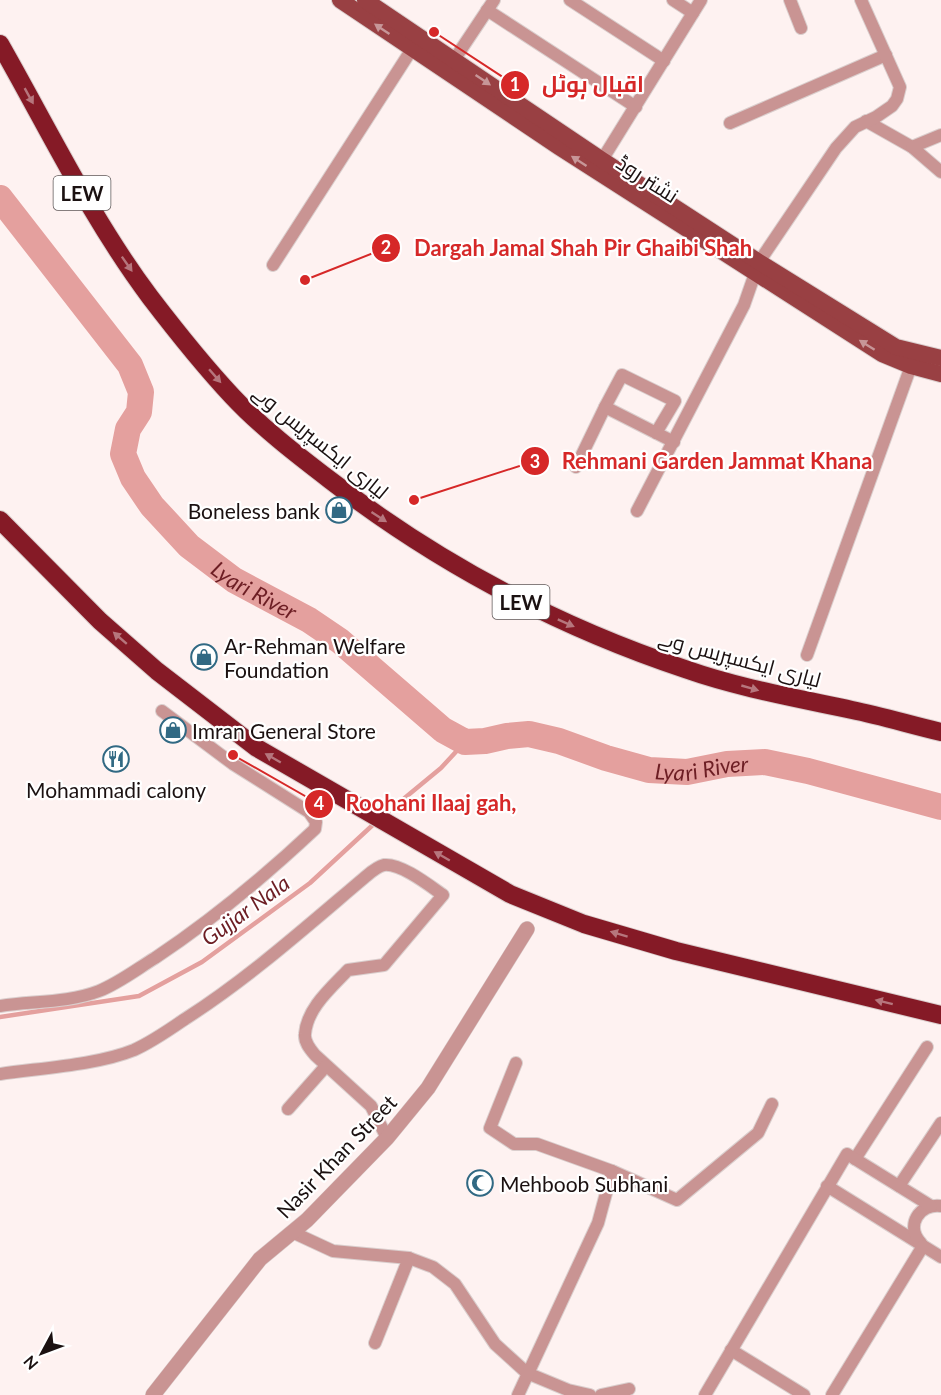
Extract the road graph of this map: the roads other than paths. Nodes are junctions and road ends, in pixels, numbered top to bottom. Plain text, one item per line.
1 (340, 0) edge
2 (364, 0) edge
3 (570, 0) edge
4 (673, 0) edge
5 (701, 0) edge
6 (790, 0) edge
7 (861, 0) edge
8 (491, 5) edge
9 (693, 13) junction
10 (801, 28) dead end
11 (0, 44) edge
12 (412, 49) junction
13 (886, 56) junction
14 (454, 60) junction
15 (664, 61) junction
16 (636, 107) junction
17 (866, 122) junction
18 (730, 123) dead end
19 (941, 135) edge
20 (912, 147) junction
21 (602, 160) junction
22 (941, 172) edge
23 (273, 265) dead end
24 (757, 268) junction
25 (941, 358) edge
26 (911, 366) junction
27 (941, 374) edge
28 (605, 407) junction
29 (656, 433) junction
30 (674, 442) junction
31 (576, 467) dead end
32 (637, 511) dead end
33 (0, 520) edge
34 (807, 655) dead end
35 (162, 711) dead end
36 (941, 732) edge
37 (527, 929) dead end
38 (0, 1006) edge
39 (941, 1015) edge
40 (927, 1047) dead end
41 (516, 1063) dead end
42 (326, 1066) junction
43 (0, 1074) edge
44 (772, 1104) dead end
45 (288, 1109) dead end
46 (941, 1122) edge
47 (387, 1138) junction
48 (855, 1158) junction
49 (612, 1171) junction
50 (827, 1186) junction
51 (899, 1186) junction
52 (936, 1206) edge
53 (292, 1232) junction
54 (923, 1246) junction
55 (941, 1248) edge
56 (941, 1257) edge
57 (409, 1258) junction
58 (375, 1343) dead end
59 (731, 1350) junction
60 (527, 1373) junction
61 (629, 1389) dead end
62 (153, 1395) edge
63 (518, 1395) edge
64 (590, 1395) edge
65 (601, 1395) edge
66 (705, 1395) edge
67 (804, 1395) edge
68 (832, 1395) edge

12 -> 1 main road, نشتر روڈ
2 - 14 main road, نشتر روڈ
3 - 15 street
4 - 9 street
5 - 9 street
6 - 10 street
7 - 13 street
8 - 14 street
8 - 16 street
9 - 15 street
11 -> 36 highway, لیاری ایکسپریس وے / LEW
12 - 23 street
24 -> 12 main road, نشتر روڈ
13 - 17 street
13 - 18 street
14 -> 21 main road, نشتر روڈ
15 - 16 street
16 - 21 street
17 - 20 street
17 - 24 street
19 - 20 street
20 - 22 street
21 - 24 main road, نشتر روڈ
24 - 25 main road, نشتر روڈ
26 -> 24 main road, نشتر روڈ
24 - 30 street
26 - 27 main road, نشتر روڈ
26 - 34 street
28 - 29 street
28 - 29 street
28 - 31 street
29 - 30 street
30 - 32 street
39 -> 33 highway
35 - 38 street
37 - 47 street, Nasir Khan Street
40 - 48 street
41 - 49 street
42 - 43 street
42 - 45 street
42 - 47 street
44 - 49 street
46 - 51 street
47 - 53 street, Nasir Khan Street
48 - 50 street
48 - 51 street
49 - 60 street
50 - 54 street
50 - 59 street
51 - 52 street
52 - 54 street
53 - 57 street
53 - 62 street, Nasir Khan Street
54 - 55 street
54 - 56 street
54 - 68 street
57 - 58 street
57 - 60 street
59 - 66 street
59 - 67 street
60 - 63 street
60 - 64 street
61 - 65 street

